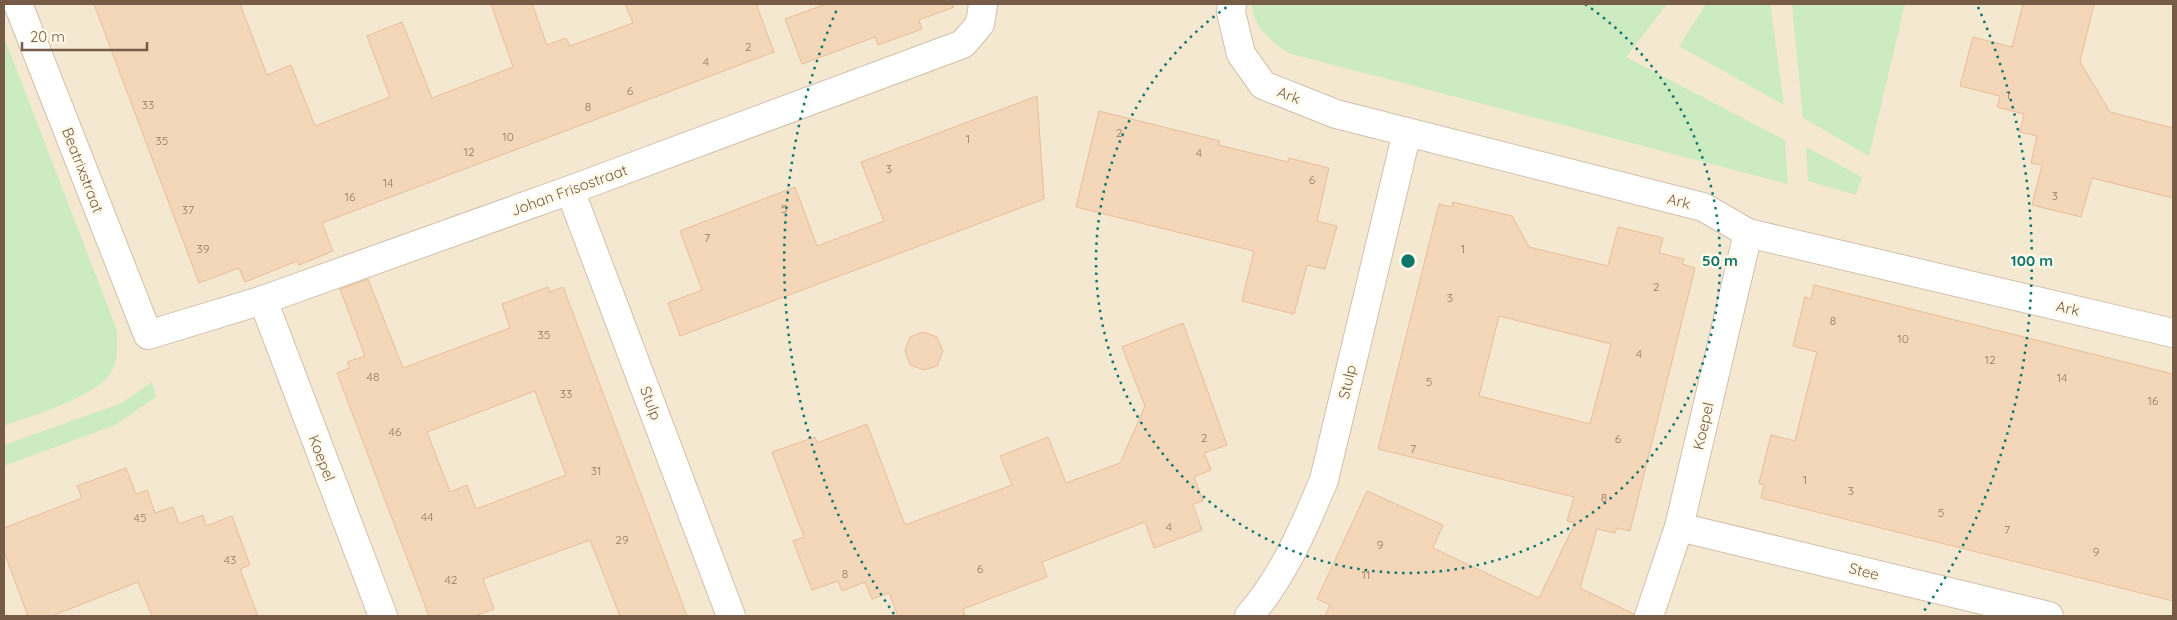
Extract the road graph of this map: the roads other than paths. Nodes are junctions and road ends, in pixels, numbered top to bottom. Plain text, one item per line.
1 (18, 4) edge
2 (1231, 8) edge
3 (981, 14) edge
4 (1407, 132) junction
5 (570, 190) junction
6 (1748, 233) junction
7 (263, 300) junction
8 (2173, 333) edge
9 (148, 336) joint
10 (1679, 527) junction
11 (382, 616) edge
12 (732, 616) edge
13 (1249, 616) edge
14 (1649, 616) edge
15 (2049, 616) edge

1 - 9 street, Beatrixstraat
2 - 4 street, Ark
3 - 5 street, Johan Frisostraat
4 - 6 street, Ark
4 - 13 street, Stulp
5 - 7 street, Johan Frisostraat
5 - 12 street, Stulp
6 - 8 street, Ark
6 - 10 street, Koepel
7 - 9 street, Johan Frisostraat
7 - 11 street, Koepel
10 - 14 street, Koepel
10 - 15 street, Stee

